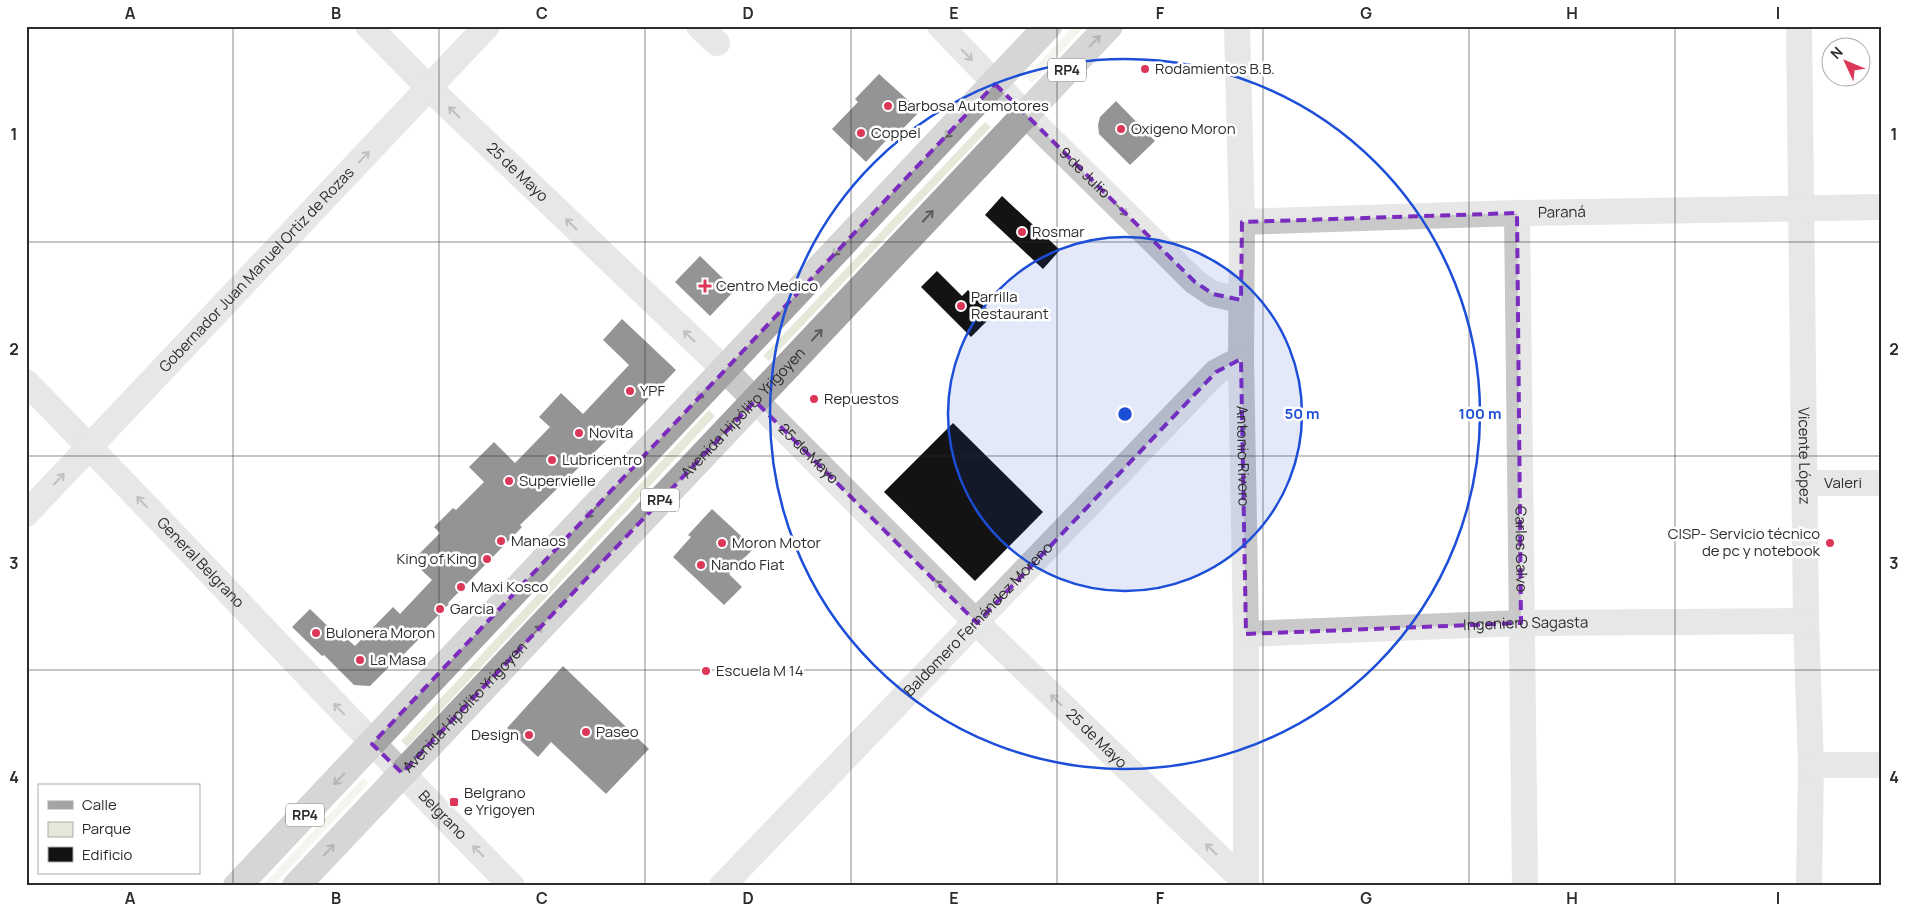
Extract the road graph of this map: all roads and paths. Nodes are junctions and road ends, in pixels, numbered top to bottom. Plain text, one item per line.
1 (368, 26) edge
2 (487, 26) edge
3 (940, 26) edge
4 (1048, 26) edge
5 (1109, 26) edge
6 (1237, 26) edge
7 (1799, 26) edge
8 (995, 84) junction
9 (429, 88) junction
10 (1025, 114) junction
11 (1882, 207) edge
12 (1801, 208) junction
13 (1518, 213) junction
14 (1242, 222) junction
15 (1241, 300) junction
16 (1241, 359) junction
17 (725, 370) junction
18 (26, 382) edge
19 (755, 401) junction
20 (90, 446) junction
21 (1804, 483) junction
22 (1882, 483) edge
23 (26, 514) edge
24 (1806, 621) junction
25 (976, 623) junction
26 (1521, 623) junction
27 (1246, 634) junction
28 (372, 744) junction
29 (1811, 765) junction
30 (1882, 765) edge
31 (402, 774) junction
32 (1246, 884) edge
33 (238, 886) edge
34 (296, 886) edge
35 (512, 886) edge
36 (722, 886) edge
37 (1526, 886) edge
38 (1809, 886) edge

1 - 9 street, 25 de Mayo
2 - 9 street, Gobernador Juan Manuel Ortiz de Rozas
3 -> 8 street, 9 de Julio
4 - 8 main road, RP4
10 -> 5 main road, Avenida Hipólito Yrigoyen / RP4
6 - 14 street, Antonio Rivero
7 - 12 street, Vicente López
8 - 10 street, 9 de Julio
8 -> 17 main road, RP4
17 -> 9 street, 25 de Mayo
20 -> 9 street, Gobernador Juan Manuel Ortiz de Rozas
10 -> 15 street, 9 de Julio
19 -> 10 main road, Avenida Hipólito Yrigoyen / RP4
11 - 12 street, Paraná
12 - 13 street, Paraná
12 - 21 street, Vicente López
13 - 14 street, Paraná
13 - 26 street, Carlos Calvo
14 - 15 street, Antonio Rivero
15 - 16 street, Antonio Rivero
16 - 25 street, Baldomero Fernández Moreno
16 - 27 street, Antonio Rivero
17 - 19 street, 25 de Mayo
17 -> 28 main road, RP4
18 - 20 street, General Belgrano
25 -> 19 street, 25 de Mayo
31 -> 19 main road, Avenida Hipólito Yrigoyen / RP4
23 -> 20 street, Gobernador Juan Manuel Ortiz de Rozas
28 -> 20 street, General Belgrano
21 - 22 street, Valeri
21 - 24 street, Vicente López
24 - 26 street, Ingeniero Sagasta
24 - 29 street, Vicente López
32 -> 25 street, 25 de Mayo
25 - 36 street, Baldomero Fernández Moreno
26 - 27 street, Ingeniero Sagasta
26 - 37 street, Carlos Calvo
27 - 32 street, Antonio Rivero
28 - 31 street, Belgrano
28 -> 33 main road, RP4
29 - 30 street
29 - 38 street, Vicente López
34 -> 31 main road, Avenida Hipólito Yrigoyen / RP4
35 -> 31 street, Belgrano

